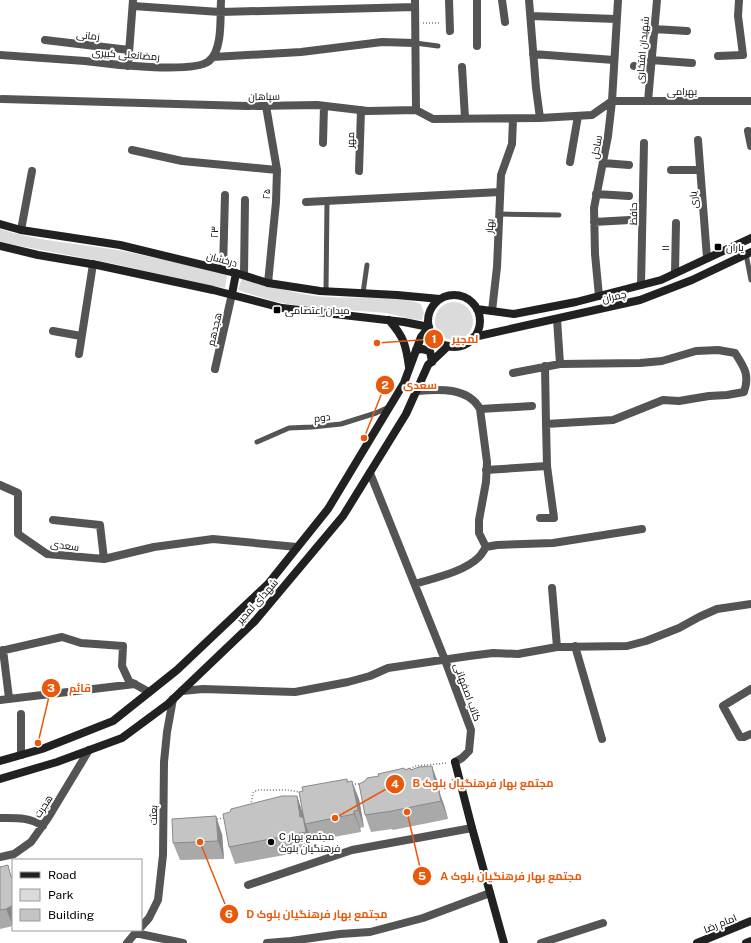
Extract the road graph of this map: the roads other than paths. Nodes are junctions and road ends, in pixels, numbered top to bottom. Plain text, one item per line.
1 (221, 0) edge
2 (449, 0) edge
3 (477, 0) edge
4 (502, 0) edge
5 (529, 0) edge
6 (618, 0) edge
7 (657, 0) edge
8 (739, 0) edge
9 (133, 3) edge
10 (415, 3) edge
11 (220, 12) junction
12 (530, 16) junction
13 (616, 19) junction
14 (505, 22) dead end
15 (450, 27) road end
16 (654, 28) junction
17 (687, 31) dead end
18 (45, 40) dead end
19 (415, 43) junction
20 (438, 46) dead end
21 (477, 46) dead end
22 (129, 50) junction
23 (533, 54) junction
24 (0, 55) edge
25 (718, 56) dead end
26 (213, 57) junction
27 (614, 60) junction
28 (692, 63) dead end
29 (651, 64) junction
30 (128, 66) junction
31 (634, 66) dead end
32 (462, 67) dead end
33 (2, 99) dead end
34 (612, 101) junction
35 (648, 101) junction
36 (751, 101) edge
37 (266, 106) junction
38 (324, 106) junction
39 (361, 110) junction
40 (416, 110) junction
41 (578, 116) junction
42 (465, 118) junction
43 (513, 118) junction
44 (540, 118) junction
45 (748, 131) dead end
46 (698, 140) dead end
47 (323, 143) dead end
48 (644, 143) dead end
49 (751, 146) edge
50 (132, 150) dead end
51 (570, 162) dead end
52 (603, 164) junction
53 (629, 165) dead end
54 (277, 170) junction
55 (671, 170) dead end
56 (700, 170) junction
57 (32, 171) dead end
58 (359, 171) dead end
59 (500, 192) junction
60 (596, 194) junction
61 (225, 195) dead end
62 (629, 196) dead end
63 (245, 200) dead end
64 (327, 201) junction
65 (306, 202) dead end
66 (499, 214) junction
67 (559, 215) dead end
68 (630, 220) dead end
69 (594, 222) junction
70 (676, 223) dead end
71 (0, 224) edge
72 (21, 230) junction
73 (751, 238) edge
74 (0, 246) edge
75 (749, 253) edge
76 (707, 258) junction
77 (93, 264) junction
78 (367, 265) dead end
79 (223, 270) junction
80 (675, 273) junction
81 (240, 274) junction
82 (751, 280) edge
83 (268, 283) junction
84 (642, 285) junction
85 (326, 291) junction
86 (363, 293) junction
87 (232, 294) junction
88 (599, 296) junction
89 (440, 299) junction
90 (477, 309) junction
91 (492, 311) junction
92 (557, 319) junction
93 (389, 320) junction
94 (429, 327) junction
95 (53, 331) dead end
96 (81, 336) junction
97 (474, 337) junction
98 (448, 346) junction
99 (416, 350) junction
100 (78, 354) dead end
101 (432, 362) junction
102 (560, 364) junction
103 (545, 366) junction
104 (215, 369) dead end
105 (409, 369) junction
106 (513, 373) dead end
107 (748, 375) edge
108 (417, 391) junction
109 (532, 406) dead end
110 (390, 407) junction
111 (480, 409) junction
112 (546, 424) junction
113 (257, 442) dead end
114 (547, 466) junction
115 (486, 470) junction
116 (370, 473) junction
117 (0, 485) edge
118 (540, 518) dead end
119 (53, 520) dead end
120 (642, 529) dead end
121 (486, 547) junction
122 (297, 548) junction
123 (104, 559) junction
124 (414, 584) junction
125 (552, 588) dead end
126 (751, 604) edge
127 (557, 646) junction
128 (575, 646) junction
129 (2, 651) edge
130 (446, 660) junction
131 (135, 684) junction
132 (751, 689) edge
133 (182, 691) junction
134 (149, 692) junction
135 (10, 698) junction
136 (0, 700) edge
137 (173, 700) junction
138 (21, 714) dead end
139 (751, 734) edge
140 (602, 739) dead end
141 (89, 750) junction
142 (21, 755) junction
143 (0, 761) edge
144 (455, 762) joint
145 (0, 779) edge
146 (0, 818) edge
147 (43, 826) junction
148 (472, 828) junction
149 (0, 858) edge
150 (248, 885) dead end
151 (490, 892) junction
152 (751, 921) edge
153 (603, 923) dead end
154 (142, 926) edge
155 (136, 932) edge
156 (751, 941) edge
157 (127, 943) edge
158 (184, 943) edge
159 (266, 943) edge
160 (504, 943) edge
161 (541, 943) edge
162 (697, 943) edge
163 (746, 943) edge

1 - 11 street
2 - 15 street
3 - 21 street
4 - 14 street
5 - 12 street
6 - 13 street, ساحل
7 - 16 street, شهیدان افتخاری
8 - 25 street
9 - 11 street
9 - 22 street
10 - 11 street
10 - 19 street
11 - 26 street
12 - 13 street
12 - 23 street
13 - 27 street, ساحل
16 - 17 street
16 - 29 street, شهیدان افتخاری
18 - 22 street, زمانی
19 - 20 lane
19 - 26 street
19 - 40 street
22 - 30 street
23 - 27 street
23 - 44 street
24 - 30 street, رمضانعلی کبیری
26 - 30 street, رمضانعلی کبیری
27 - 34 street, ساحل
28 - 29 street
29 - 31 street
29 - 35 street, شهیدان افتخاری
32 - 42 street
33 - 37 street, سپاهان
34 - 35 street, بهرامی
34 - 41 street
34 - 52 street, ساحل
35 - 36 street, بهرامی
37 - 38 street, سپاهان
37 - 54 street, ۲۵
38 - 39 street, سپاهان
38 - 47 street
39 - 40 street, سپاهان
39 - 58 street, مهر
40 - 42 street
41 - 44 street
41 - 51 street
42 - 43 street
43 - 44 street
43 - 59 street, بهار
45 - 49 street
46 - 56 street, یاری
48 - 84 street, حافظ
50 - 54 street
52 - 53 street
52 - 60 street, ساحل
54 - 83 street, ۲۵
55 - 56 street
56 - 76 street, یاری
57 - 72 street
59 - 64 street
59 - 66 street, بهار
60 - 62 street
60 - 69 street, ساحل
61 - 79 street, ۲۳
63 - 81 street
64 - 65 street
64 - 85 lane
66 - 67 lane
66 - 91 street, بهار
68 - 69 street
69 - 88 street, ساحل
70 - 80 street, ۱۱
71 - 72 main road, درخشان
72 - 79 main road, درخشان
73 - 76 main road, چمران
74 - 77 main road
75 - 82 lane
75 - 92 main road, چمران
76 - 80 main road, چمران
77 - 87 main road
77 - 96 street
78 - 86 lane
79 - 81 main road, درخشان
80 - 84 main road, چمران
81 - 83 main road, درخشان
81 - 87 main road
83 - 85 main road, درخشان
84 - 88 main road, چمران
85 - 86 main road, درخشان
86 - 89 main road, درخشان
87 - 93 main road
87 - 104 street, هجدهم
88 - 91 main road, چمران
89 - 90 main road
89 - 94 main road
90 - 91 main road, چمران
90 - 97 main road
92 - 97 main road, چمران
92 - 102 street
93 - 94 main road
93 - 105 main road
94 - 98 main road
94 - 99 main road, شهدای لمجیر
95 - 96 street
96 - 100 street
97 - 98 main road
98 - 101 main road, شهدای لمجیر
99 - 101 main road
99 - 105 main road, شهدای لمجیر
101 - 108 main road, شهدای لمجیر
102 - 103 street
102 - 107 street
103 - 106 street
103 - 112 street
105 - 110 main road, شهدای لمجیر
107 - 112 street
108 - 111 street
108 - 116 main road, شهدای لمجیر
109 - 111 street
110 - 113 lane, دوم
110 - 122 main road, شهدای لمجیر
111 - 115 street
112 - 114 street
114 - 115 street
114 - 118 street
115 - 121 street
116 - 124 street, کاتب اصفهانی
116 - 133 main road, شهدای لمجیر
117 - 123 street, سعدی
119 - 123 street
120 - 121 street
121 - 124 street
122 - 123 street, سعدی
122 - 134 main road, شهدای لمجیر
124 - 130 street, کاتب اصفهانی
125 - 127 street
126 - 128 street
127 - 128 street
127 - 130 street
128 - 140 street
129 - 131 street
129 - 135 street
130 - 133 street
130 - 144 street, کاتب اصفهانی
131 - 134 street
131 - 135 street
132 - 139 street
133 - 137 main road, شهدای لمجیر
134 - 142 main road, شهدای لمجیر
135 - 136 street
137 - 141 main road, شهدای لمجیر
137 - 154 street, بعثت
138 - 142 street
141 - 145 main road, شهدای لمجیر
141 - 147 street, هجرت
142 - 143 main road, شهدای لمجیر
144 - 148 main road
146 - 147 street
147 - 149 street, هجرت
148 - 150 street
148 - 151 main road
151 - 159 street
151 - 160 main road
152 - 162 main road, امام رضا
153 - 161 street
155 - 157 street
155 - 158 street
156 - 163 main road

